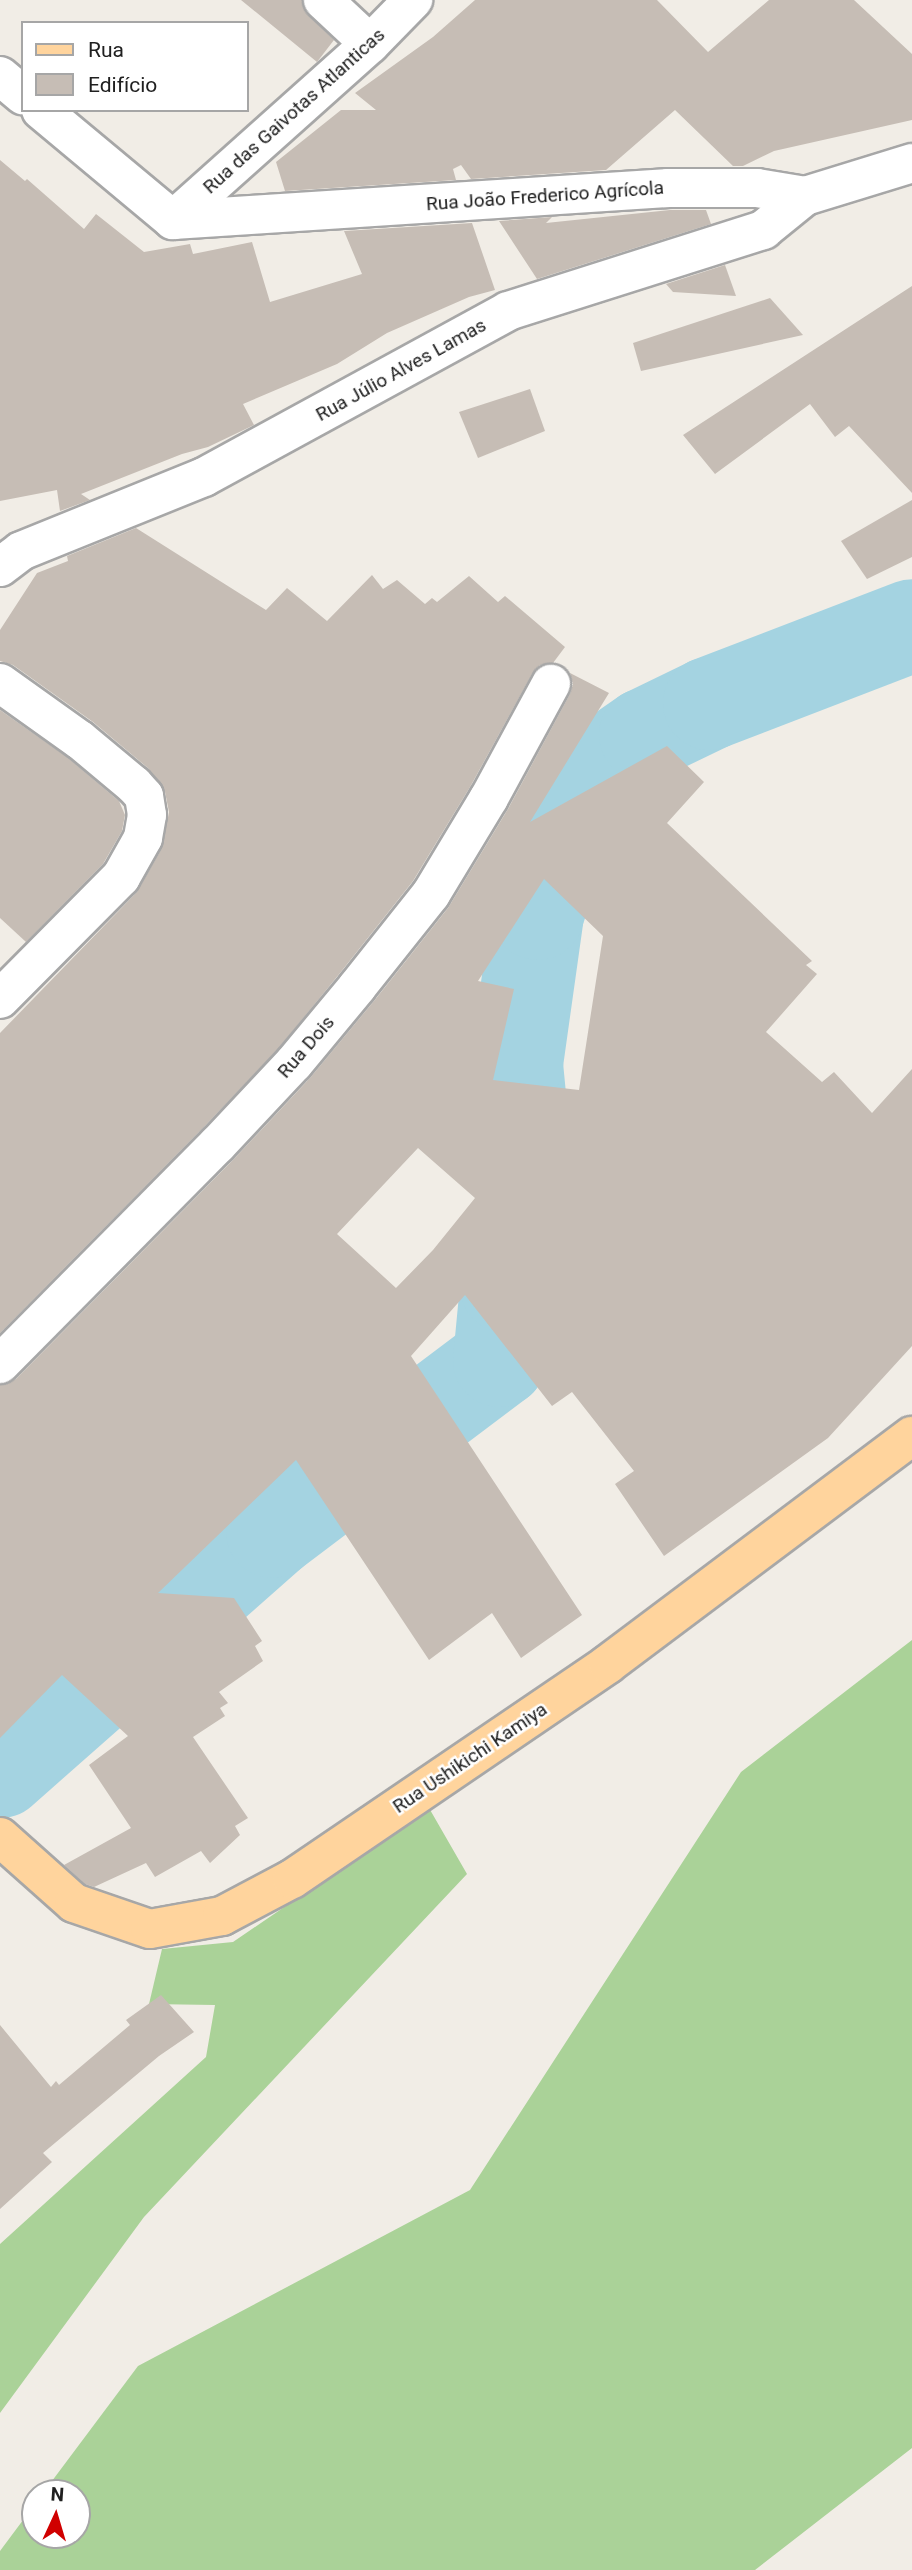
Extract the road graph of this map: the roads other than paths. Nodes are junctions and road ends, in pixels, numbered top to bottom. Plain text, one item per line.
1 (323, 0) edge
2 (413, 0) edge
3 (370, 44) junction
4 (0, 76) edge
5 (21, 93) edge
6 (43, 112) edge
7 (912, 163) edge
8 (805, 196) junction
9 (173, 220) junction
10 (1, 563) edge
11 (0, 683) edge
12 (551, 684) dead end
13 (0, 999) edge
14 (0, 1364) edge
15 (912, 1436) edge
16 (0, 1837) edge

1 - 3 street
2 - 3 street, Rua das Gaivotas Atlanticas
3 - 9 street, Rua das Gaivotas Atlanticas
4 - 5 street
6 - 9 street
7 - 8 street, Rua João Frederico Agrícola
8 - 9 street, Rua João Frederico Agrícola
8 - 10 street, Rua Júlio Alves Lamas
11 - 13 street
12 - 14 street, Rua Dois
15 - 16 main road, Rua Ushikichi Kamiya

